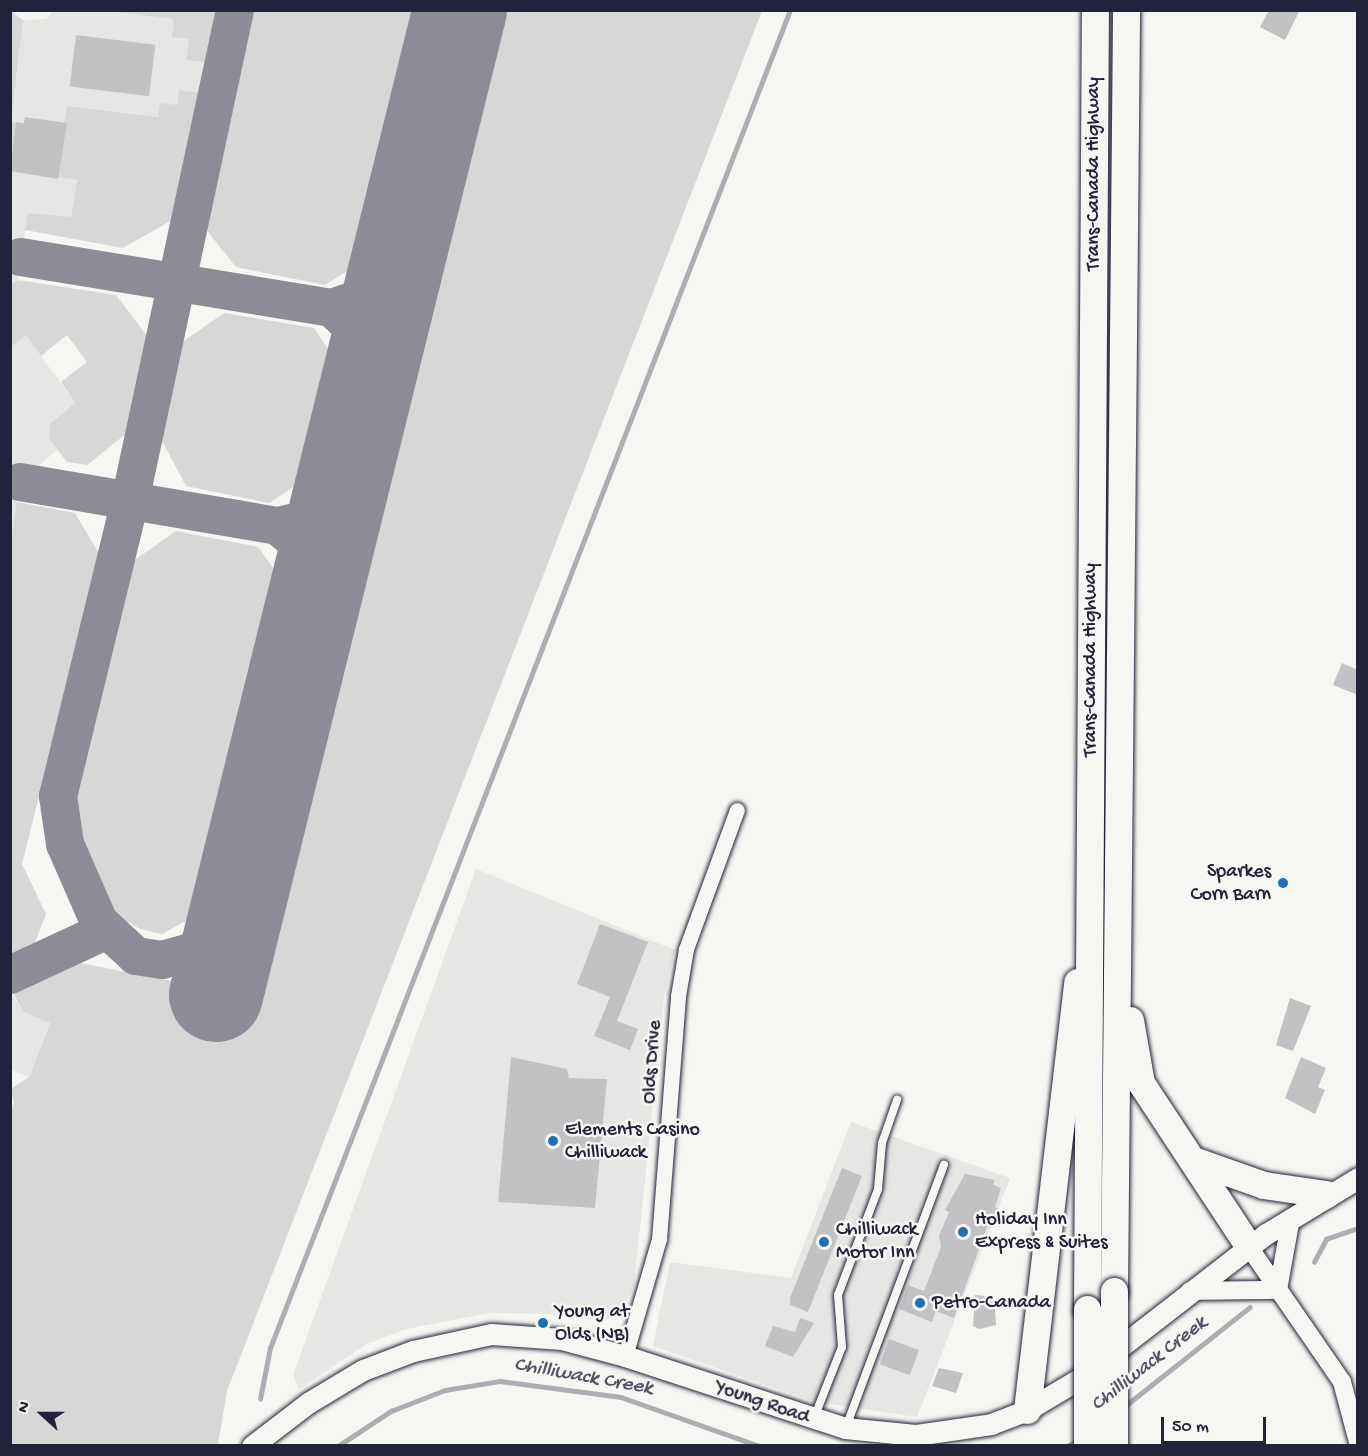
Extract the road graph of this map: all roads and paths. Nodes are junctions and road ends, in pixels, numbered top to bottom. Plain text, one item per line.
1 (1095, 10) edge
2 (1126, 10) edge
3 (1090, 747) junction
4 (1123, 748) junction
5 (737, 810) dead end
6 (897, 1100) dead end
7 (1193, 1161) junction
8 (944, 1165) dead end
9 (1358, 1178) edge
10 (1326, 1194) junction
11 (1291, 1218) junction
12 (1249, 1247) junction
13 (1278, 1290) junction
14 (1188, 1291) junction
15 (625, 1356) junction
16 (1027, 1410) junction
17 (813, 1421) junction
18 (845, 1428) junction
19 (1358, 1442) edge
20 (252, 1446) edge
21 (1087, 1446) edge
22 (1114, 1446) edge

1 - 3 highway, Trans-Canada Highway
2 - 4 highway, Trans-Canada Highway
3 - 16 highway
3 - 21 highway, Trans-Canada Highway, bridge
4 - 7 highway
4 - 22 highway, Trans-Canada Highway, bridge
5 - 15 street, Olds Drive
6 - 17 lane
7 - 10 highway
7 - 12 highway
8 - 18 lane
9 - 10 main road, Young Road
10 - 11 main road, Young Road
11 - 12 main road, Young Road
11 - 13 street
12 - 13 street
12 - 14 main road, Young Road
13 - 14 street
13 - 19 street
14 - 16 main road, Young Road
15 - 17 main road, Young Road
15 - 20 main road, Young Road
16 - 18 main road, Young Road
17 - 18 main road, Young Road

